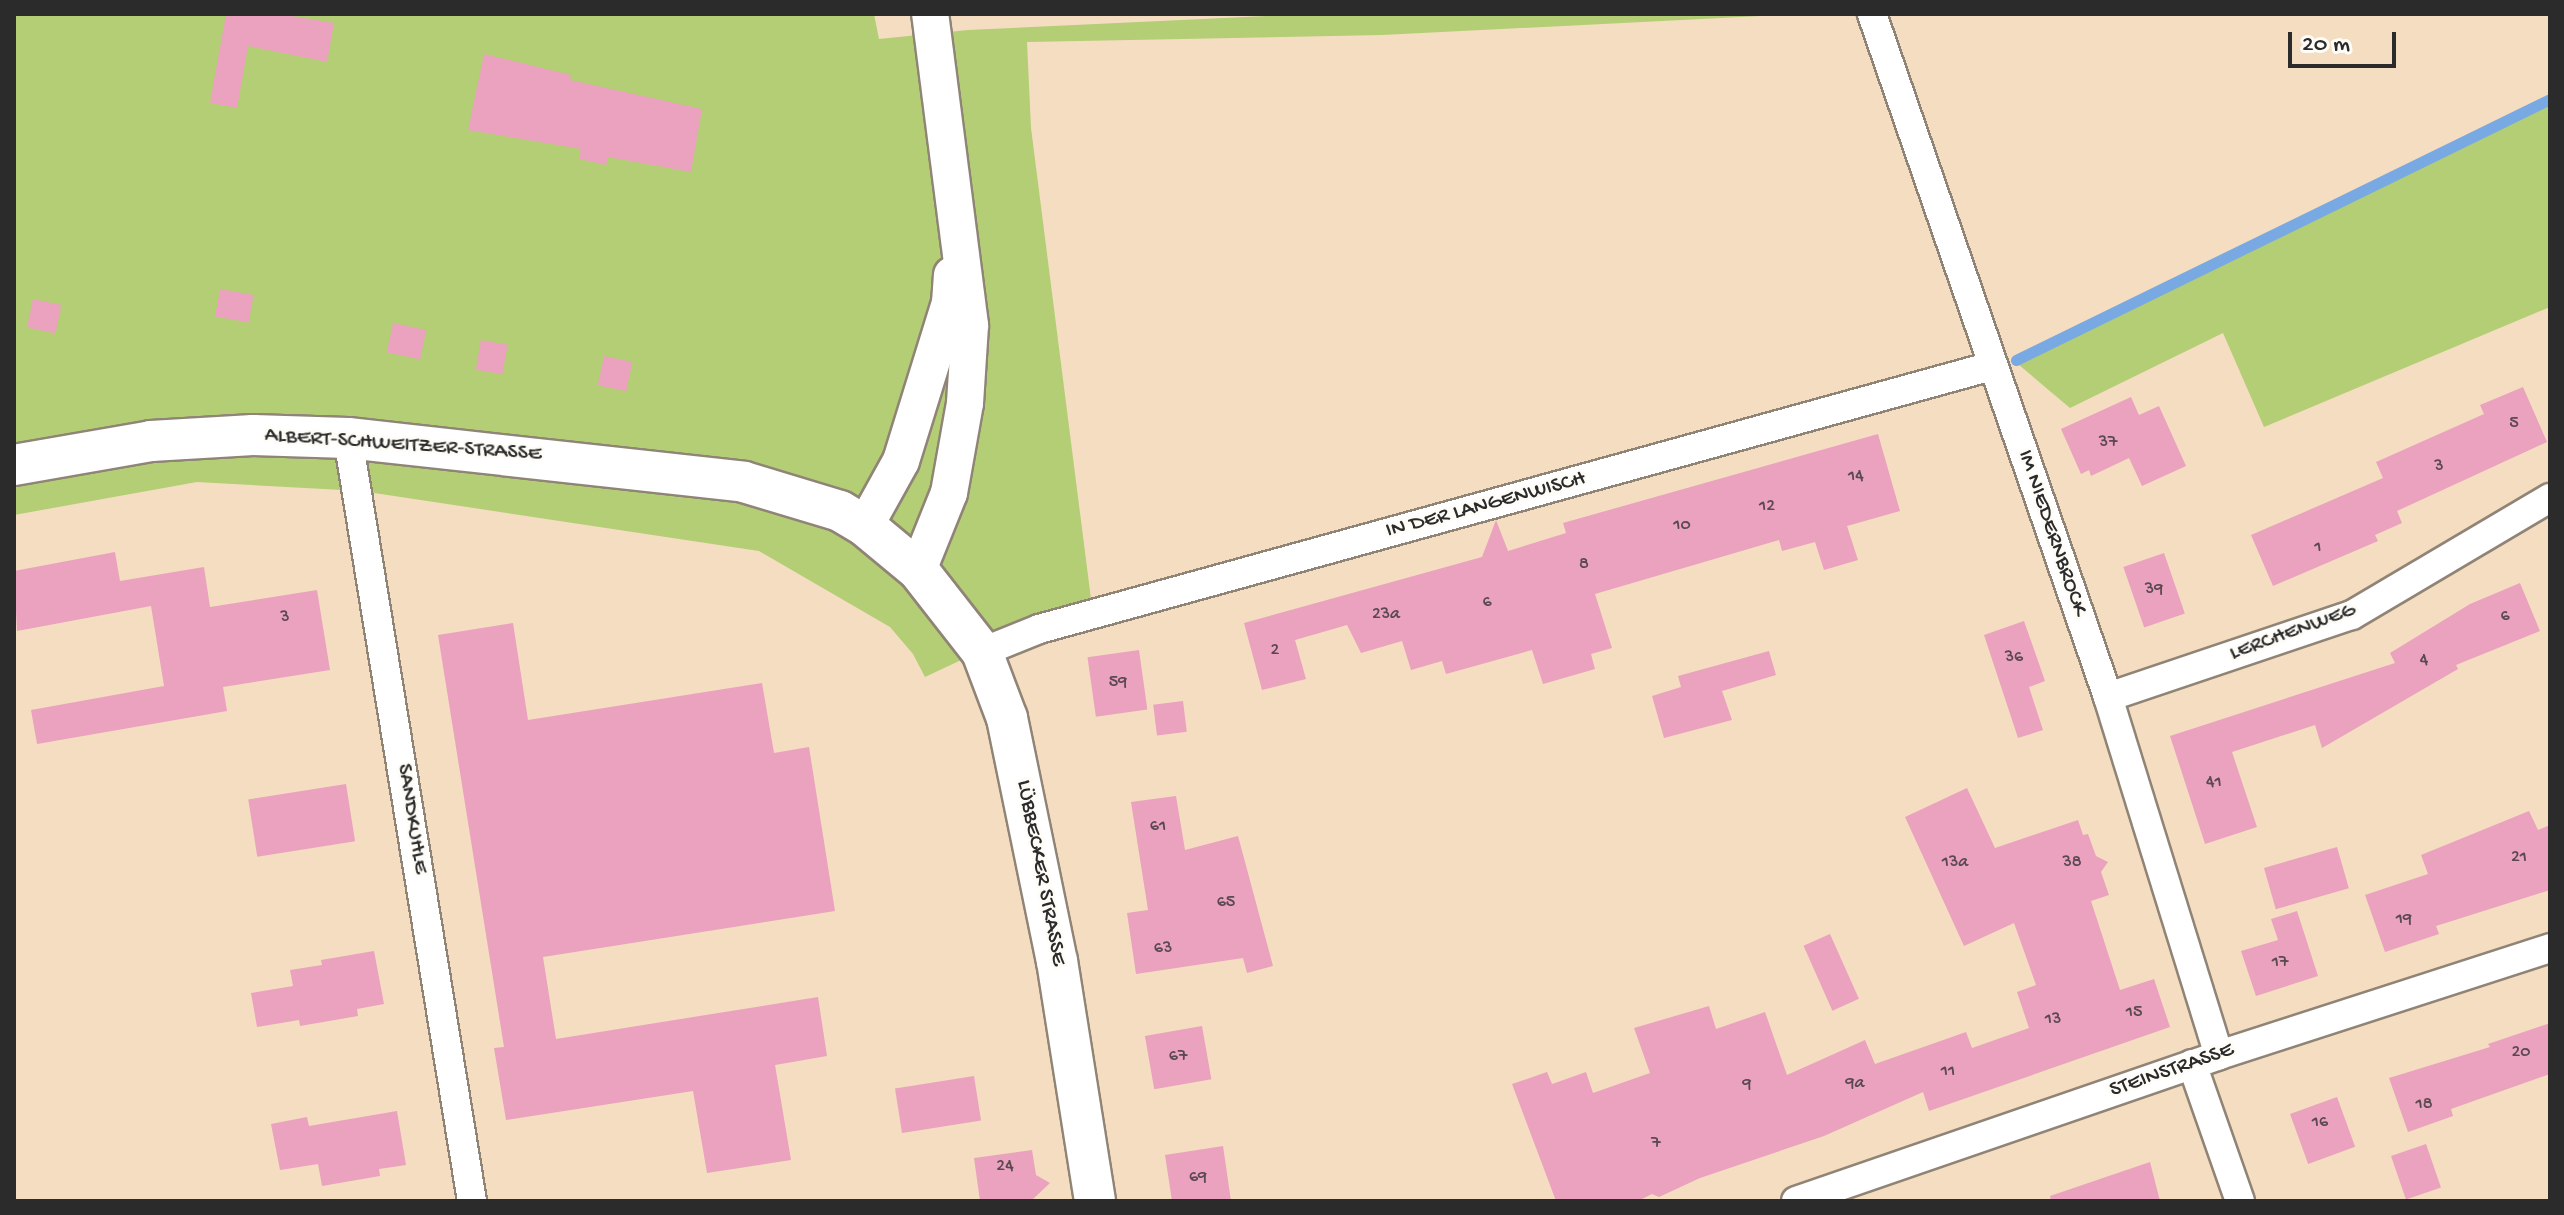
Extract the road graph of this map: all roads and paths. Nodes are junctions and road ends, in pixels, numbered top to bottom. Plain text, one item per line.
1 (930, 14) edge
2 (1872, 14) edge
3 (957, 209) junction
4 (1992, 366) junction
5 (348, 438) junction
6 (14, 465) edge
7 (744, 482) joint
8 (2550, 498) edge
9 (865, 526) junction
10 (918, 570) junction
11 (982, 652) junction
12 (2108, 697) junction
13 (2550, 948) edge
14 (2219, 1055) junction
15 (2192, 1064) junction
16 (472, 1201) edge
17 (1095, 1201) edge
18 (1796, 1201) edge
19 (2240, 1201) edge

1 - 3 street
2 - 4 street, IM NIEDERNBROCK
3 - 9 street
3 - 10 street
4 - 11 street, IN DER LANGENWISCH
4 - 12 street, IM NIEDERNBROCK
5 - 6 main road, ALBERT-SCHWEITZER-STRASSE
5 - 7 main road, ALBERT-SCHWEITZER-STRASSE
5 - 16 street, SANDKUHLE
7 - 9 main road, LÜBBECKER STRASSE
8 - 12 street, LERCHENWEG
9 - 10 main road, LÜBBECKER STRASSE
10 - 11 main road, LÜBBECKER STRASSE
11 - 17 main road, LÜBBECKER STRASSE
12 - 14 street, IM NIEDERNBROCK
13 - 14 street, STEINSTRASSE
14 - 15 street, STEINSTRASSE
15 - 18 street, STEINSTRASSE
15 - 19 street

